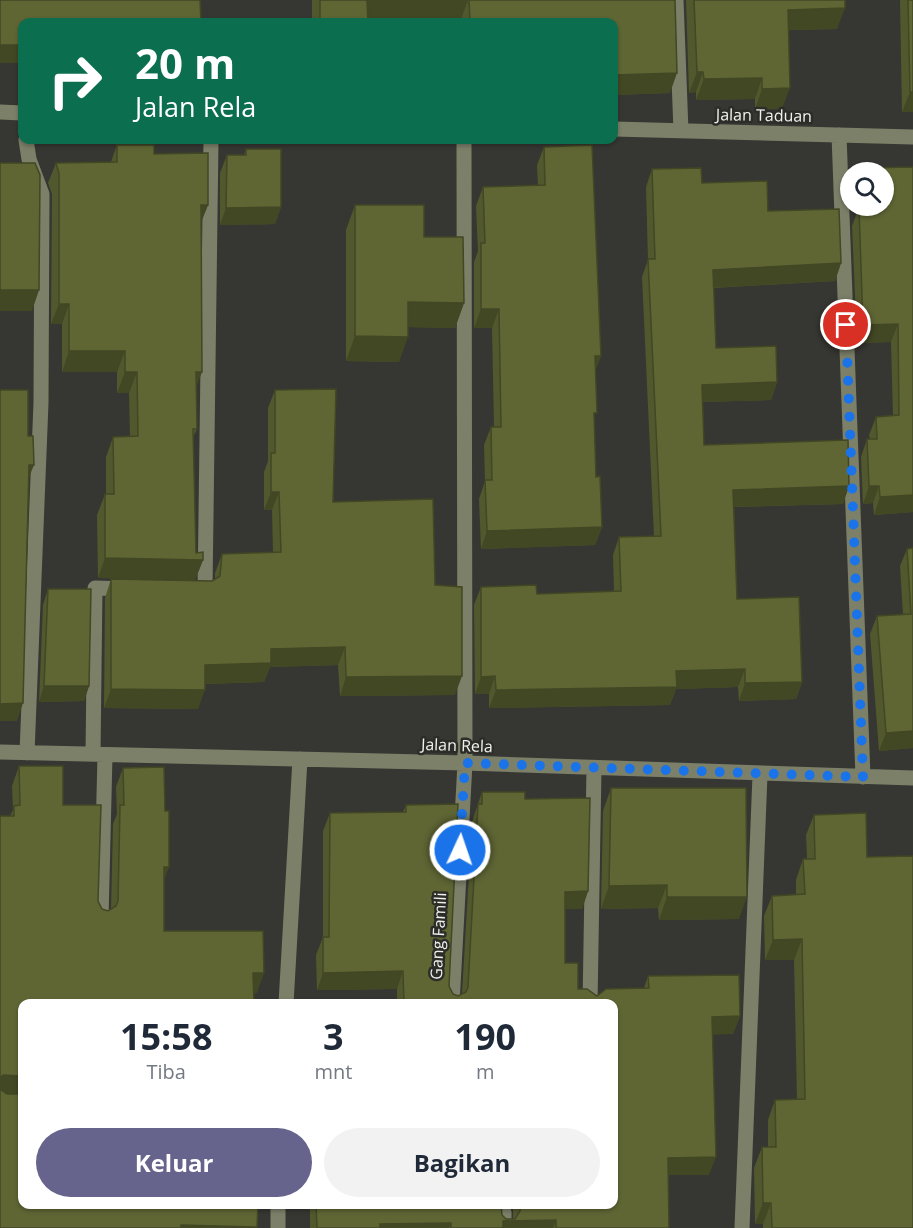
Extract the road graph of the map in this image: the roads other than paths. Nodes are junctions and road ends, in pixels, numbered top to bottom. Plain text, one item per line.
1 (676, 0) edge
2 (0, 112) edge
3 (18, 113) edge
4 (618, 129) edge
5 (681, 131) junction
6 (839, 135) junction
7 (913, 137) edge
8 (27, 144) edge
9 (211, 144) edge
10 (464, 144) edge
11 (139, 589) edge
12 (183, 590) edge
13 (0, 752) edge
14 (27, 753) junction
15 (99, 755) junction
16 (300, 759) junction
17 (465, 763) junction
18 (594, 768) junction
19 (760, 775) junction
20 (863, 777) junction
21 (913, 778) edge
22 (101, 920) edge
23 (286, 999) edge
24 (452, 999) edge
25 (590, 999) edge
26 (278, 1209) edge
27 (504, 1212) edge
28 (278, 1228) edge
29 (504, 1228) edge
30 (742, 1228) edge

1 - 5 street
2 - 3 street
4 - 5 street, Jalan Taduan
5 - 6 street, Jalan Taduan
6 - 7 street, Jalan Taduan
6 - 20 street
8 - 14 street
9 - 12 street
10 - 17 street, Gang Famili
11 - 15 street
13 - 14 street, Jalan Rela
14 - 15 street, Jalan Rela
15 - 16 street, Jalan Rela
15 - 22 street
16 - 17 street, Jalan Rela
16 - 23 street
17 - 18 street, Jalan Rela
17 - 24 street, Gang Famili
18 - 19 street, Jalan Rela
18 - 25 street
19 - 20 street, Jalan Rela
19 - 30 street
20 - 21 street, Jalan Rela
26 - 28 street
27 - 29 street

